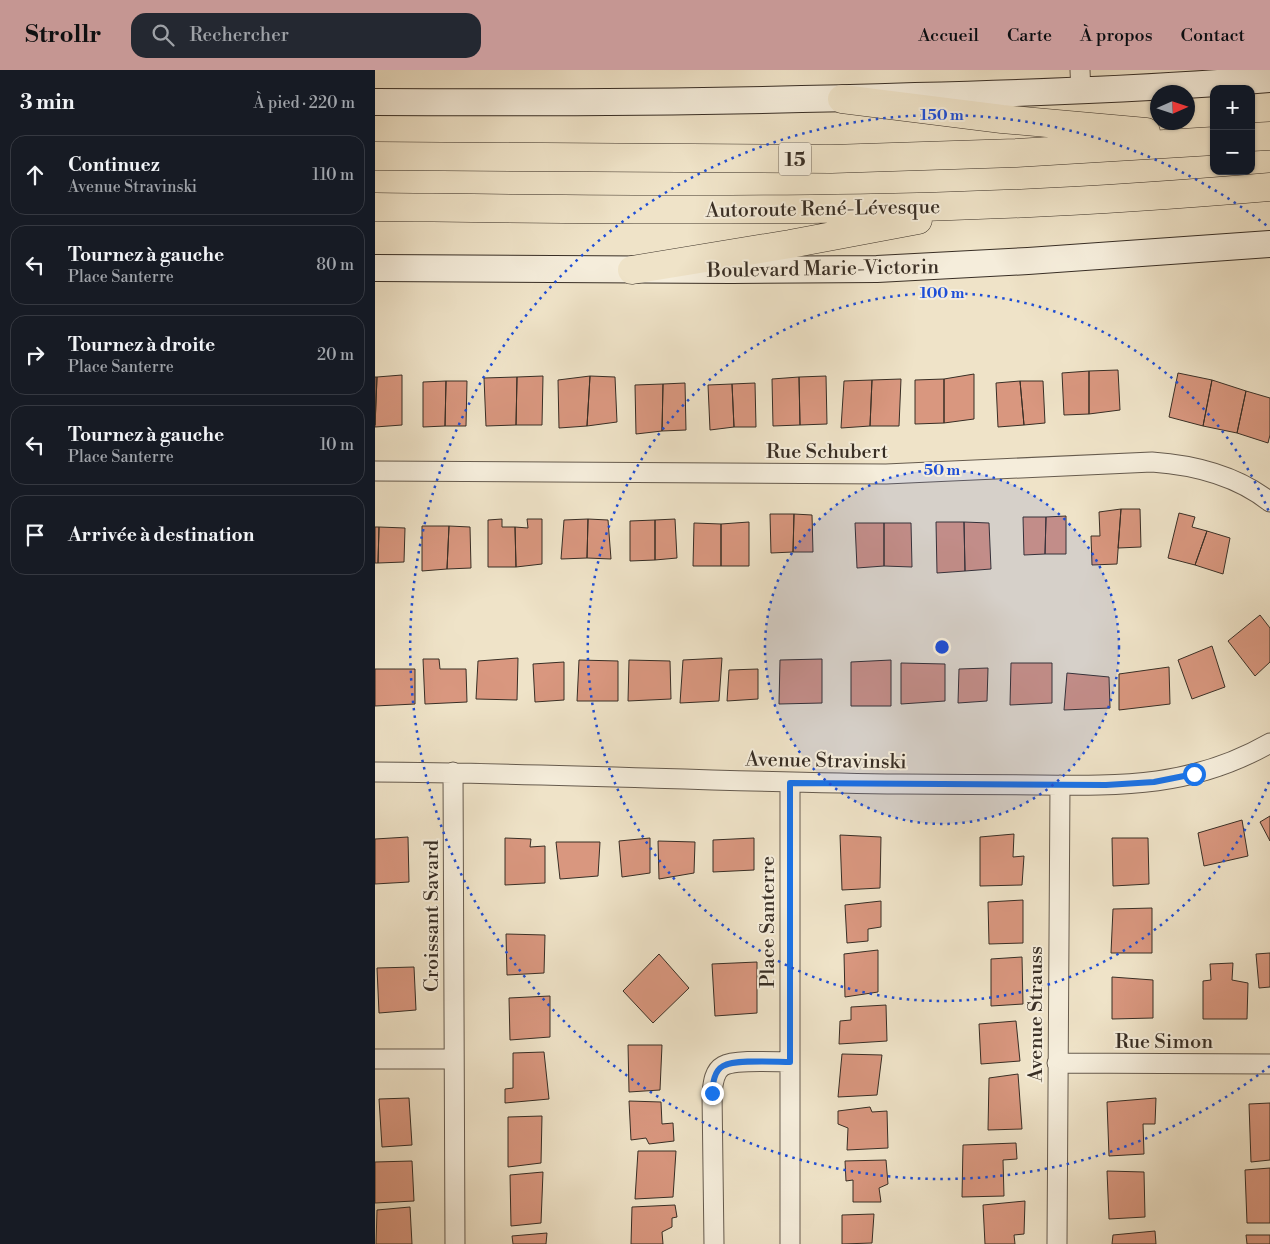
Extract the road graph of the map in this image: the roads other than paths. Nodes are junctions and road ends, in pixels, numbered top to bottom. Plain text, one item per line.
1 (1270, 79) edge
2 (1081, 81) edge
3 (842, 99) junction
4 (375, 102) edge
5 (1270, 136) edge
6 (1255, 137) edge
7 (1210, 139) edge
8 (1210, 139) edge
9 (375, 156) edge
10 (1270, 187) edge
11 (1003, 204) junction
12 (375, 207) edge
13 (1270, 244) edge
14 (375, 268) edge
15 (632, 270) junction
16 (375, 471) edge
17 (1270, 502) edge
18 (1270, 743) edge
19 (375, 772) edge
20 (453, 772) junction
21 (790, 783) junction
22 (1060, 785) junction
23 (375, 1059) edge
24 (454, 1059) junction
25 (790, 1062) junction
26 (1057, 1063) junction
27 (1270, 1064) edge
28 (455, 1244) edge
29 (713, 1244) edge
30 (790, 1244) edge
31 (1057, 1244) edge

1 - 2 main road
2 - 3 main road
3 - 4 main road
3 - 7 highway
5 - 6 highway
8 - 9 highway, 15
10 - 11 highway, Autoroute René-Lévesque
11 - 12 highway, Autoroute René-Lévesque
11 - 15 highway
13 - 15 main road, Boulevard Marie-Victorin
14 - 15 main road, Boulevard Marie-Victorin
16 - 17 street, Rue Schubert
18 - 22 street, Avenue Stravinski
19 - 20 street, Avenue Stravinski
20 - 21 street, Avenue Stravinski
20 - 24 street, Croissant Savard
21 - 22 street, Avenue Stravinski
21 - 25 street, Place Santerre
22 - 26 street, Avenue Strauss
23 - 24 street
24 - 28 street, Croissant Savard
25 - 29 street
25 - 30 street, Place Santerre
26 - 27 street, Rue Simon
26 - 31 street, Avenue Strauss

